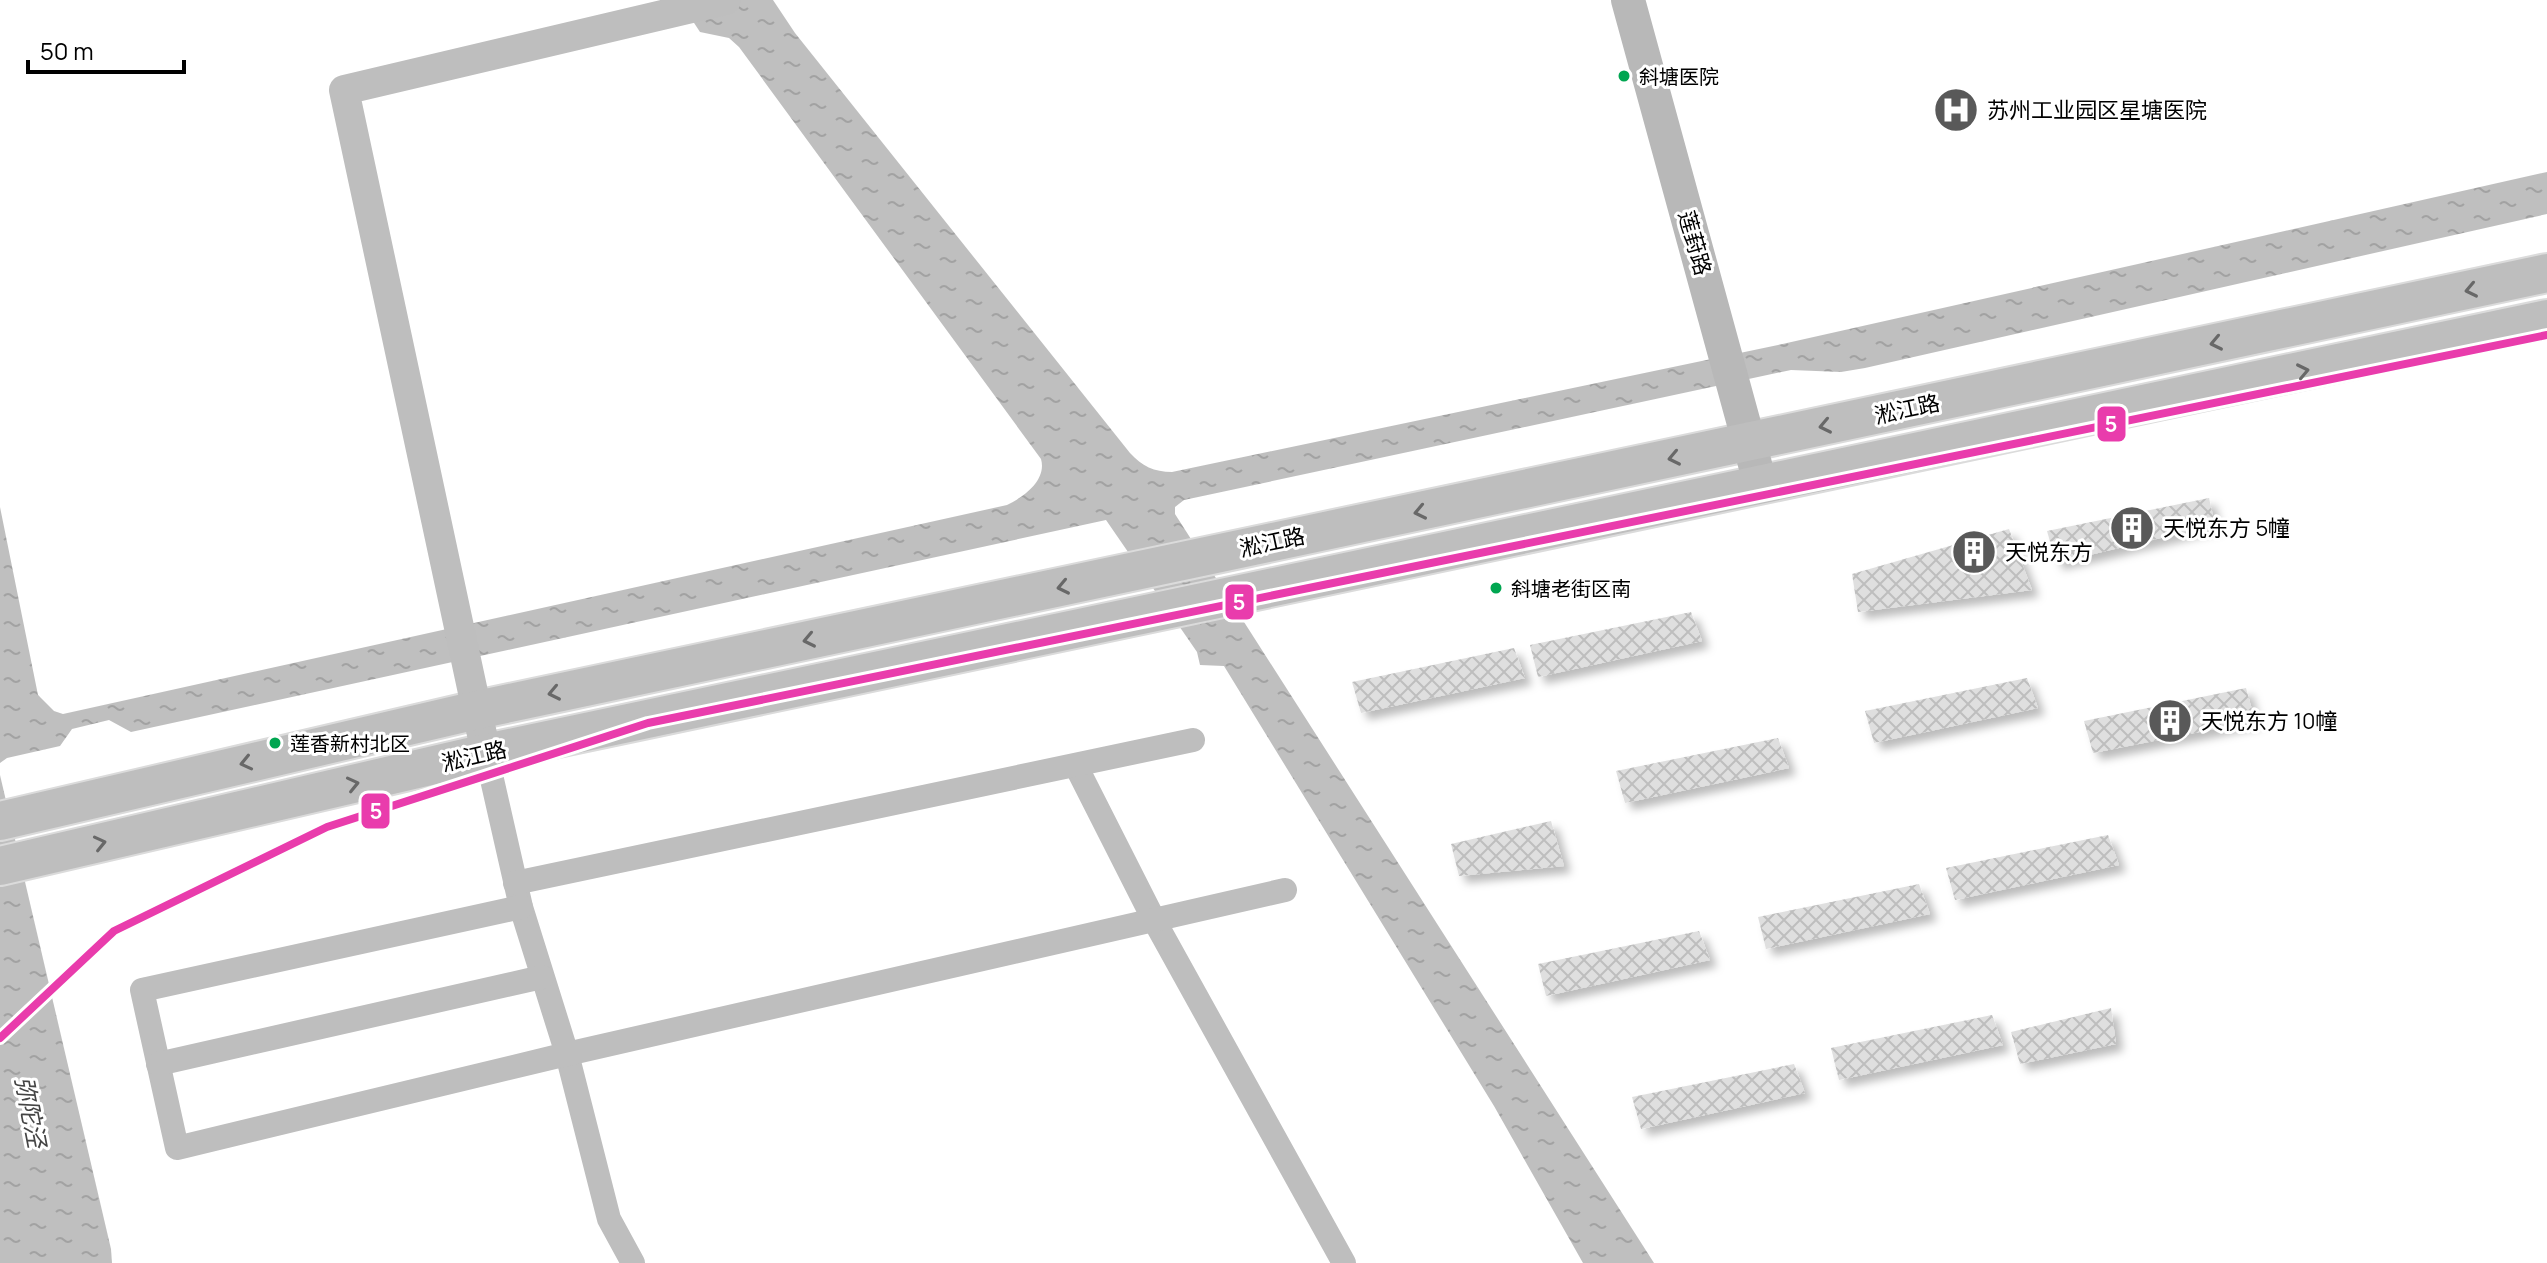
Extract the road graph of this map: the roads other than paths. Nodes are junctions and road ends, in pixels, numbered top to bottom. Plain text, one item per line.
1 (726, 0) edge
2 (1628, 0) edge
3 (2547, 273) edge
4 (2547, 319) edge
5 (1751, 442) junction
6 (1761, 486) junction
7 (477, 710) junction
8 (1193, 740) dead end
9 (486, 753) junction
10 (1076, 766) junction
11 (7, 819) edge
12 (12, 864) edge
13 (515, 883) junction
14 (1285, 890) dead end
15 (521, 907) junction
16 (1154, 920) junction
17 (542, 977) junction
18 (567, 1054) junction
19 (158, 1064) junction
20 (633, 1263) edge
21 (1344, 1263) edge

1 - 7 street
2 - 5 main road, 莲葑路
3 -> 5 main road, 淞江路
6 -> 4 main road, 淞江路
5 - 6 main road, 莲葑路
5 -> 7 main road, 淞江路
6 - 9 main road, 淞江路
7 - 9 street
7 -> 11 main road, 淞江路
8 - 10 street
12 -> 9 main road, 淞江路
9 - 13 street
10 - 13 street
10 - 16 street
13 - 15 street
14 - 16 street
15 - 17 street
15 - 19 street
16 - 18 street
16 - 21 street
17 - 18 street
17 - 19 street
18 - 19 street
18 - 20 street

